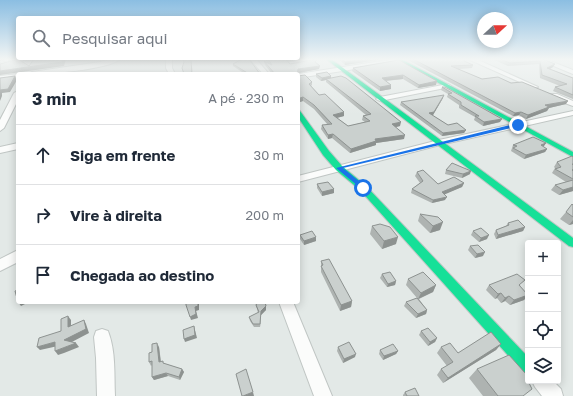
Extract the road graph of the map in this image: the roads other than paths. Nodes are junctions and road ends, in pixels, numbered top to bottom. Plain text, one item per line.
1 (352, 77) edge
2 (432, 77) edge
3 (513, 77) edge
4 (448, 86) junction
5 (16, 97) edge
6 (380, 99) junction
7 (573, 104) edge
8 (573, 113) edge
9 (300, 116) edge
10 (518, 125) junction
11 (0, 128) edge
12 (439, 143) junction
13 (16, 146) edge
14 (0, 150) edge
15 (573, 155) edge
16 (339, 168) junction
17 (300, 178) edge
18 (573, 243) edge
19 (16, 256) edge
20 (0, 266) edge
21 (287, 304) edge
22 (102, 337) dead end
23 (525, 364) edge
24 (544, 384) edge
25 (106, 396) edge
26 (322, 396) edge
27 (554, 396) edge

1 - 6 street
2 - 4 street
3 - 7 street
4 - 6 street
4 - 10 street
5 - 11 street
6 - 12 street
8 - 10 street
9 - 16 street
10 - 12 street
10 - 15 street
12 - 16 street
12 - 18 street
13 - 14 street
16 - 17 street
16 - 23 street
19 - 20 street
21 - 26 street
22 - 25 street
24 - 27 street

